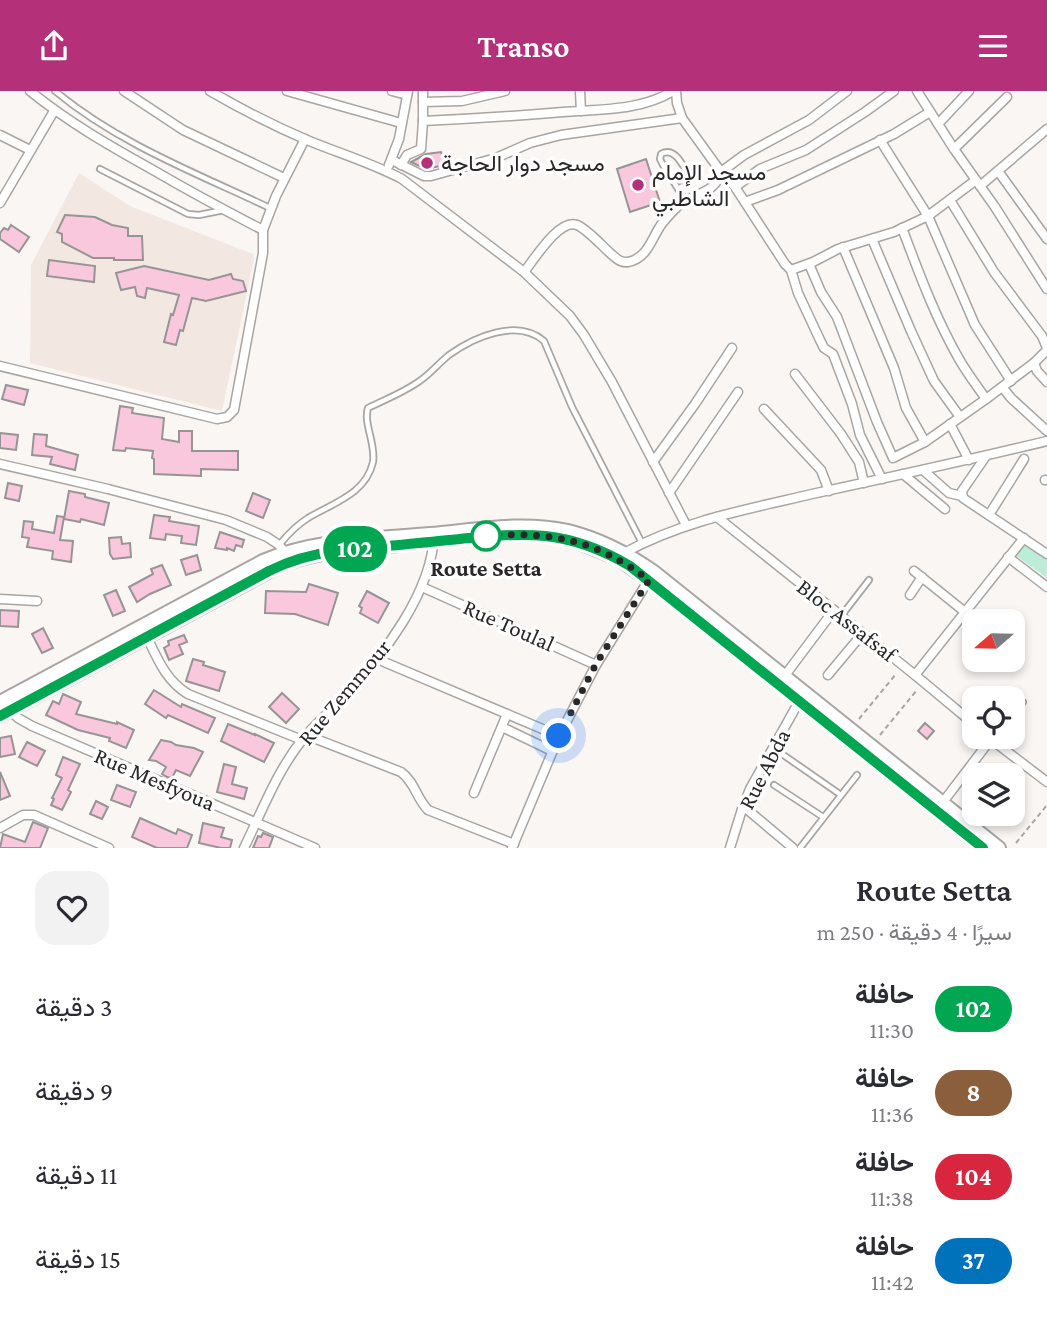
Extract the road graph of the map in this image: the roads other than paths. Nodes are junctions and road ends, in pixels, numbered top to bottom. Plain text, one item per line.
1 (30, 91) edge
2 (55, 91) edge
3 (124, 91) edge
4 (210, 91) edge
5 (287, 91) edge
6 (392, 91) edge
7 (423, 91) edge
8 (505, 91) edge
9 (580, 91) edge
10 (847, 91) edge
11 (894, 91) edge
12 (969, 91) edge
13 (669, 92) edge
14 (407, 93) edge
15 (921, 93) edge
16 (1007, 97) dead end
17 (423, 102) junction
18 (54, 111) junction
19 (580, 111) junction
20 (930, 112) junction
21 (680, 115) junction
22 (423, 121) junction
23 (401, 123) junction
24 (937, 124) junction
25 (1047, 129) edge
26 (0, 135) edge
27 (305, 139) junction
28 (880, 140) junction
29 (954, 149) junction
30 (30, 150) junction
31 (392, 160) junction
32 (401, 165) junction
33 (100, 169) dead end
34 (387, 171) junction
35 (998, 171) junction
36 (721, 172) junction
37 (284, 179) junction
38 (978, 183) junction
39 (735, 187) junction
40 (678, 189) junction
41 (950, 200) junction
42 (685, 201) junction
43 (745, 202) junction
44 (0, 203) edge
45 (270, 208) junction
46 (225, 210) junction
47 (928, 216) junction
48 (902, 228) junction
49 (263, 230) junction
50 (872, 239) junction
51 (1047, 239) edge
52 (843, 247) junction
53 (809, 264) junction
54 (791, 270) junction
55 (524, 272) junction
56 (1047, 289) edge
57 (732, 348) dead end
58 (1047, 349) edge
59 (1034, 363) junction
60 (0, 366) edge
61 (795, 374) dead end
62 (1011, 381) junction
63 (1047, 382) edge
64 (1003, 388) junction
65 (738, 392) dead end
66 (986, 400) junction
67 (764, 409) dead end
68 (960, 417) junction
69 (950, 425) junction
70 (1047, 431) edge
71 (1047, 441) edge
72 (925, 442) junction
73 (986, 456) junction
74 (1024, 459) dead end
75 (969, 460) junction
76 (653, 462) junction
77 (0, 464) edge
78 (923, 470) junction
79 (904, 474) junction
80 (882, 479) junction
81 (864, 483) junction
82 (829, 491) junction
83 (669, 493) junction
84 (962, 496) junction
85 (945, 509) dead end
86 (989, 515) junction
87 (717, 517) junction
88 (686, 525) junction
89 (434, 537) junction
90 (1024, 538) junction
91 (642, 543) junction
92 (606, 548) junction
93 (285, 553) junction
94 (624, 553) junction
95 (1047, 554) edge
96 (1008, 558) junction
97 (914, 571) dead end
98 (651, 576) junction
99 (922, 577) junction
100 (869, 580) dead end
101 (422, 587) junction
102 (1047, 587) edge
103 (909, 595) dead end
104 (0, 599) edge
105 (37, 601) dead end
106 (968, 609) edge
107 (838, 613) junction
108 (962, 614) edge
109 (962, 616) edge
110 (144, 631) junction
111 (863, 633) junction
112 (377, 659) junction
113 (596, 664) junction
114 (828, 675) dead end
115 (915, 675) junction
116 (781, 680) junction
117 (802, 696) junction
118 (3, 707) edge
119 (508, 714) junction
120 (962, 714) edge
121 (502, 727) junction
122 (559, 736) junction
123 (304, 737) junction
124 (983, 749) edge
125 (1005, 749) edge
126 (552, 751) junction
127 (782, 754) dead end
128 (857, 775) dead end
129 (1047, 782) edge
130 (775, 785) dead end
131 (474, 793) dead end
132 (841, 795) junction
133 (743, 806) junction
134 (939, 807) junction
135 (823, 817) junction
136 (257, 822) junction
137 (0, 828) edge
138 (513, 846) edge
139 (109, 848) edge
140 (244, 848) edge
141 (315, 848) edge
142 (730, 848) edge
143 (793, 848) edge
144 (800, 848) edge
145 (983, 848) edge
146 (999, 848) edge

1 - 18 street
2 - 45 lane
3 - 37 street
4 - 27 street
5 - 23 street
6 - 14 street
7 - 17 street
8 - 17 street
9 - 19 street
10 - 36 street
11 - 39 street
12 - 24 street
13 - 19 street
13 - 21 street
14 - 23 street
15 - 20 street
16 - 29 street
17 - 22 street
18 - 30 street
18 - 46 street
19 - 22 street
20 - 24 street
20 - 28 street
21 - 32 street
21 - 36 street
22 - 32 street
23 - 31 street
24 - 29 street
25 - 35 street
26 - 30 street
27 - 34 street
27 - 37 street
28 - 43 street
28 - 47 street
29 - 38 street
30 - 44 street
31 - 32 street
31 - 34 street
33 - 46 lane
34 - 55 street
35 - 38 street
35 - 51 street
36 - 39 street
36 - 42 street
37 - 45 street
38 - 41 street
38 - 56 street
39 - 43 street
40 - 40 lane
40 - 42 lane
41 - 47 street
41 - 58 street
42 - 55 street
43 - 54 street
45 - 49 street
46 - 49 street
47 - 48 street
47 - 62 street
48 - 50 street
48 - 66 street
49 - 60 street
50 - 52 street
50 - 68 street
52 - 53 street
52 - 72 street
53 - 54 street
53 - 72 street
54 - 80 street
55 - 76 street
57 - 76 street
58 - 59 street
59 - 62 street
59 - 63 street
61 - 81 street
62 - 64 street
64 - 66 street
64 - 70 street
65 - 83 street
66 - 68 street
67 - 82 street
68 - 69 street
69 - 72 street
69 - 75 street
71 - 73 street
73 - 75 street
73 - 84 street
74 - 86 street
75 - 78 street
76 - 83 street
77 - 93 street
78 - 79 street
78 - 84 street
79 - 80 street
79 - 85 street
80 - 81 street
81 - 82 street
82 - 87 street
83 - 88 street
84 - 86 street
86 - 90 street
87 - 88 street
87 - 107 street, Bloc Assafsaf
88 - 91 street
89 - 92 main road
89 - 93 main road
89 - 101 street, Rue Zemmour
90 - 95 street
90 - 96 street
91 - 93 lane
91 - 94 street
92 - 94 main road
92 - 98 main road
93 - 110 main road
94 - 98 main road
96 - 102 street
96 - 106 street
97 - 99 street
98 - 113 street
98 - 116 main road
99 - 103 street
99 - 108 street
100 - 107 lane
101 - 112 street, Rue Zemmour
101 - 113 street, Rue Toulal
104 - 105 street
107 - 111 street, Bloc Assafsaf
107 - 116 street
109 - 115 street
110 - 118 main road
110 - 123 street
111 - 114 street
111 - 115 street, Bloc Assafsaf
112 - 119 street
112 - 123 street, Rue Zemmour
113 - 122 street
115 - 120 street, Bloc Assafsaf
116 - 117 main road
117 - 133 street, Rue Abda
117 - 134 main road
118 - 136 street, Rue Mesfyoua
119 - 121 street
119 - 122 street
121 - 126 street
121 - 131 street
122 - 126 street
123 - 136 street, Rue Zemmour
123 - 138 street
124 - 134 street
125 - 129 street
126 - 138 street
127 - 132 lane
128 - 132 lane
130 - 135 lane
132 - 135 lane
133 - 142 street, Rue Abda
133 - 143 street
134 - 145 main road
134 - 146 main road
135 - 144 lane
136 - 140 street, Rue Zemmour
136 - 141 street, Rue Mesfyoua
137 - 139 street

